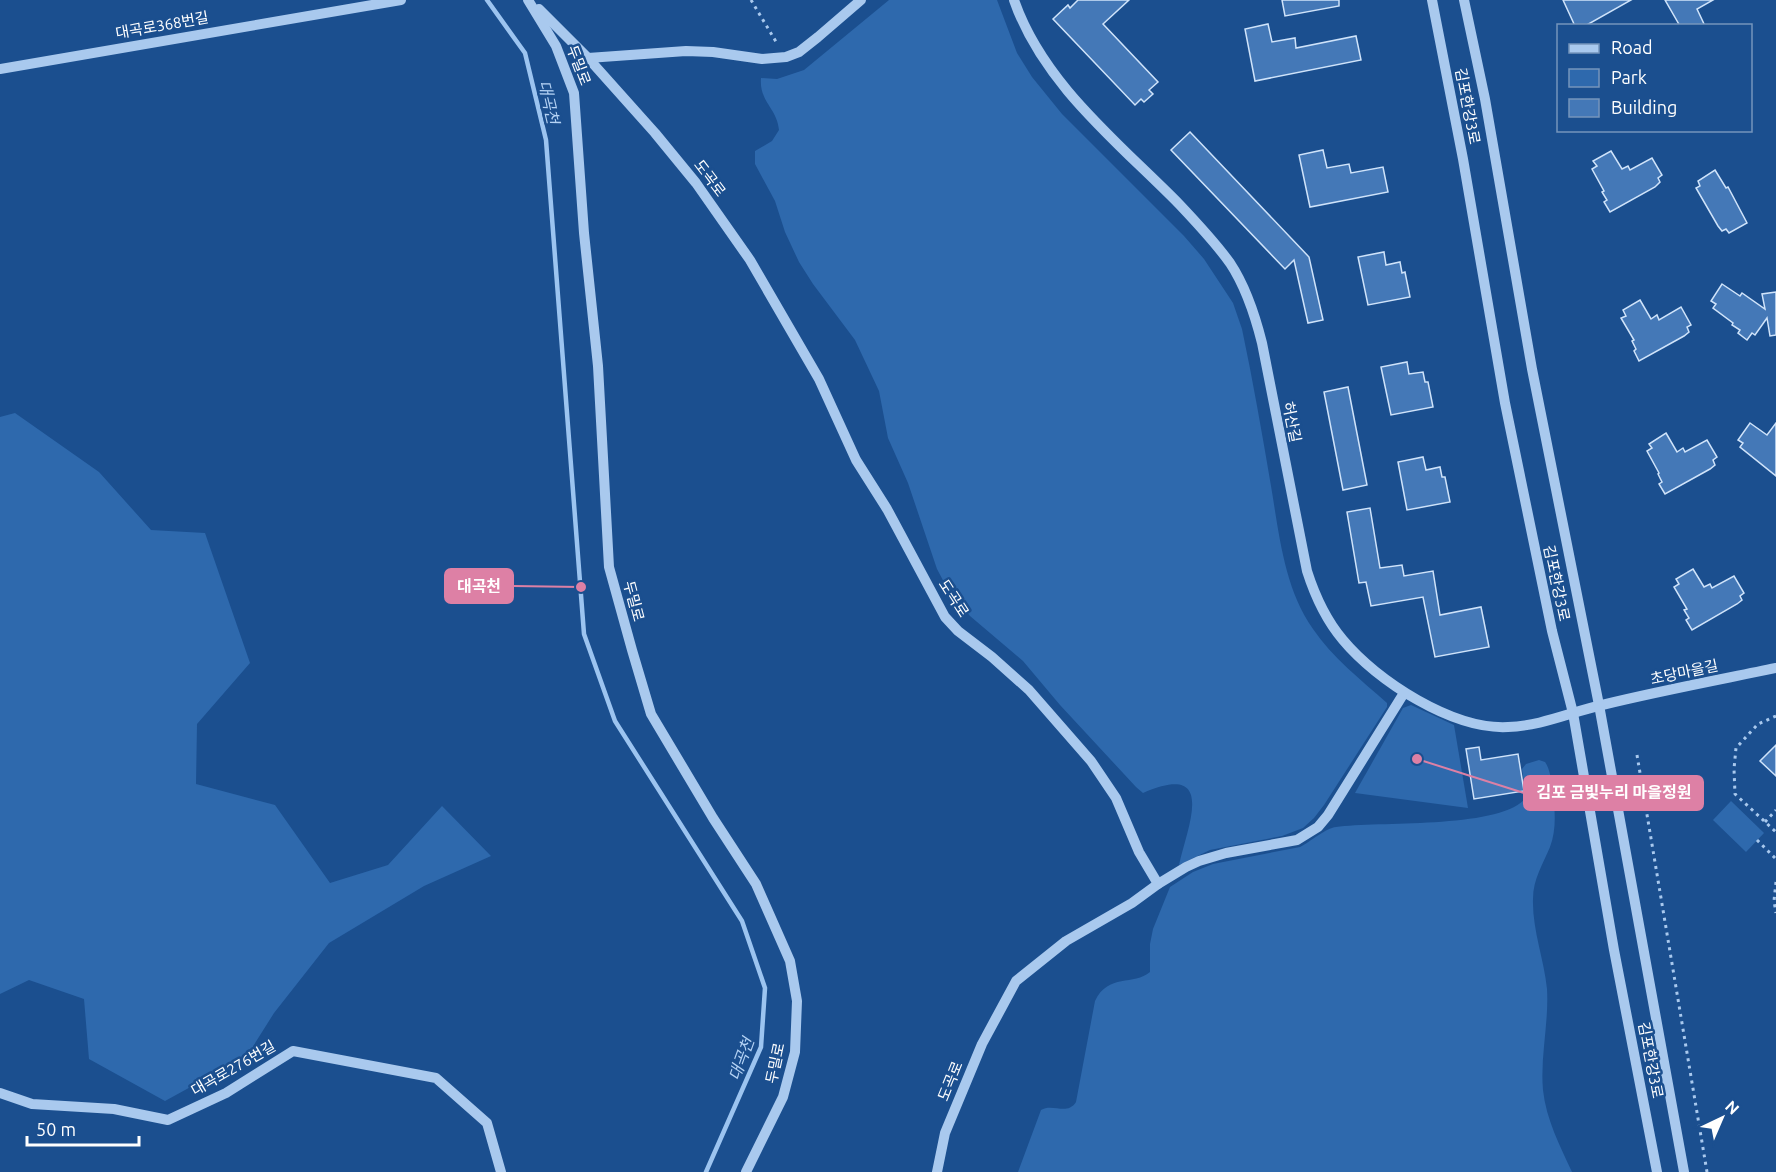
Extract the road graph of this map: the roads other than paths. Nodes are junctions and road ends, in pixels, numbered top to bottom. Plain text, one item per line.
1 (401, 0) edge
2 (530, 0) edge
3 (861, 0) edge
4 (1014, 0) edge
5 (1432, 0) edge
6 (1464, 0) edge
7 (588, 58) junction
8 (0, 69) edge
9 (1776, 668) edge
10 (1404, 693) junction
11 (1599, 705) junction
12 (1572, 713) junction
13 (1158, 884) junction
14 (0, 1093) edge
15 (501, 1172) edge
16 (746, 1172) edge
17 (937, 1172) edge
18 (1657, 1172) edge
19 (1684, 1172) edge

1 - 8 street, 대곡로368번길
2 - 7 street, 도곡로
2 - 16 street, 두밀로
3 - 7 street
4 - 10 street, 허산길
5 - 12 street, 김포한강3로
6 - 11 street, 김포한강3로
7 - 13 street, 도곡로
9 - 11 street, 초당마을길
10 - 12 street, 허산길
10 - 13 street
11 - 12 street, 허산길
11 - 19 street, 김포한강3로
12 - 18 street, 김포한강3로
13 - 17 street, 도곡로
14 - 15 street, 대곡로276번길

